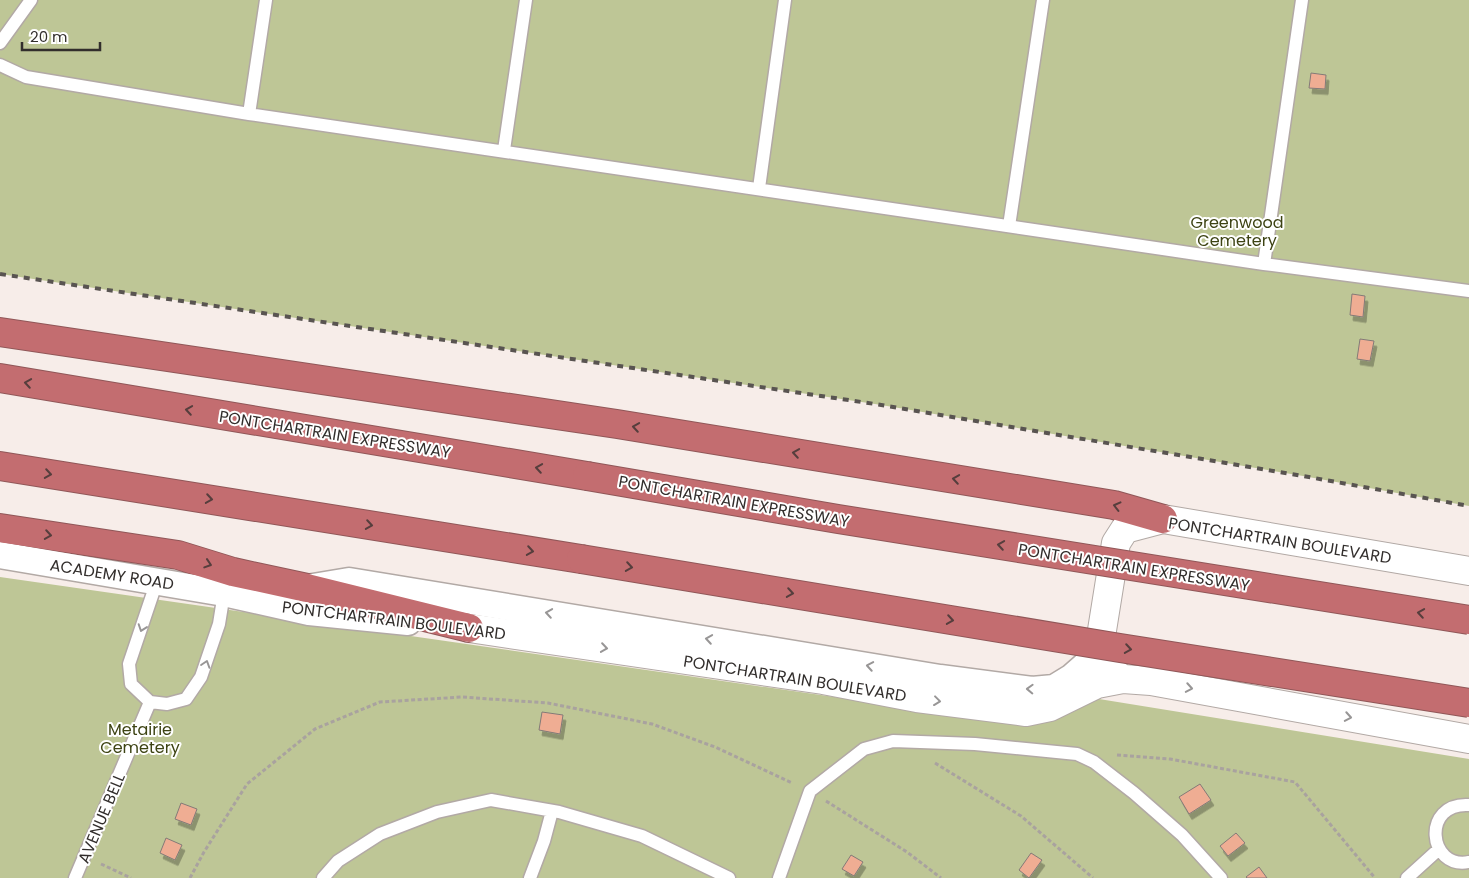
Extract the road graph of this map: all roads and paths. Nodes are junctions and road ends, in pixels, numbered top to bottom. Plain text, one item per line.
1 (31, 0) edge
2 (266, 0) edge
3 (526, 0) edge
4 (785, 0) edge
5 (1043, 0) edge
6 (1302, 0) edge
7 (0, 43) edge
8 (0, 65) edge
9 (250, 114) junction
10 (504, 150) junction
11 (758, 188) junction
12 (1009, 226) junction
13 (1264, 264) junction
14 (1469, 292) edge
15 (0, 332) edge
16 (0, 378) edge
17 (0, 466) edge
18 (1164, 519) junction
19 (0, 528) edge
20 (0, 555) edge
21 (1469, 571) edge
22 (157, 581) junction
23 (307, 588) junction
24 (224, 592) junction
25 (1469, 620) edge
26 (469, 628) junction
27 (1098, 649) junction
28 (1123, 679) junction
29 (150, 702) junction
30 (1469, 703) edge
31 (1469, 739) edge
32 (901, 741) junction
33 (1117, 755) dead end
34 (810, 791) junction
35 (1469, 805) edge
36 (552, 811) junction
37 (1439, 850) junction
38 (84, 857) junction
39 (1469, 862) edge
40 (75, 878) edge
41 (131, 878) edge
42 (190, 878) edge
43 (323, 878) edge
44 (530, 878) edge
45 (730, 878) edge
46 (779, 878) edge
47 (941, 878) edge
48 (1093, 878) edge
49 (1221, 878) edge
50 (1375, 878) edge
51 (1406, 878) edge

1 - 7 lane
2 - 9 lane
3 - 10 lane
4 - 11 lane
5 - 12 lane
6 - 13 lane
8 - 9 lane
9 - 10 lane
10 - 11 lane
11 - 12 lane
12 - 13 lane
13 - 14 lane
18 -> 15 highway
25 -> 16 highway, PONTCHARTRAIN EXPRESSWAY, bridge
17 -> 30 highway, bridge
18 - 21 street, PONTCHARTRAIN BOULEVARD
18 - 27 street, PONTCHARTRAIN BOULEVARD
19 -> 23 highway
20 - 22 street, ACADEMY ROAD
22 - 24 street, ACADEMY ROAD
22 -> 29 lane
23 - 24 street, PONTCHARTRAIN BOULEVARD
23 - 26 highway
27 -> 23 street, PONTCHARTRAIN BOULEVARD
24 - 26 street, PONTCHARTRAIN BOULEVARD
29 -> 24 lane
26 -> 28 street, PONTCHARTRAIN BOULEVARD
27 - 28 street
28 -> 31 street, PONTCHARTRAIN BOULEVARD
29 - 38 lane, AVENUE BELL
32 - 34 lane
32 - 48 path
32 - 49 lane
33 - 50 path
34 - 42 path
34 - 46 lane
34 - 47 path
35 - 37 lane
36 - 43 lane
36 - 44 lane
36 - 45 lane
37 - 39 lane
37 - 51 lane
38 - 40 lane, AVENUE BELL
38 - 41 path

